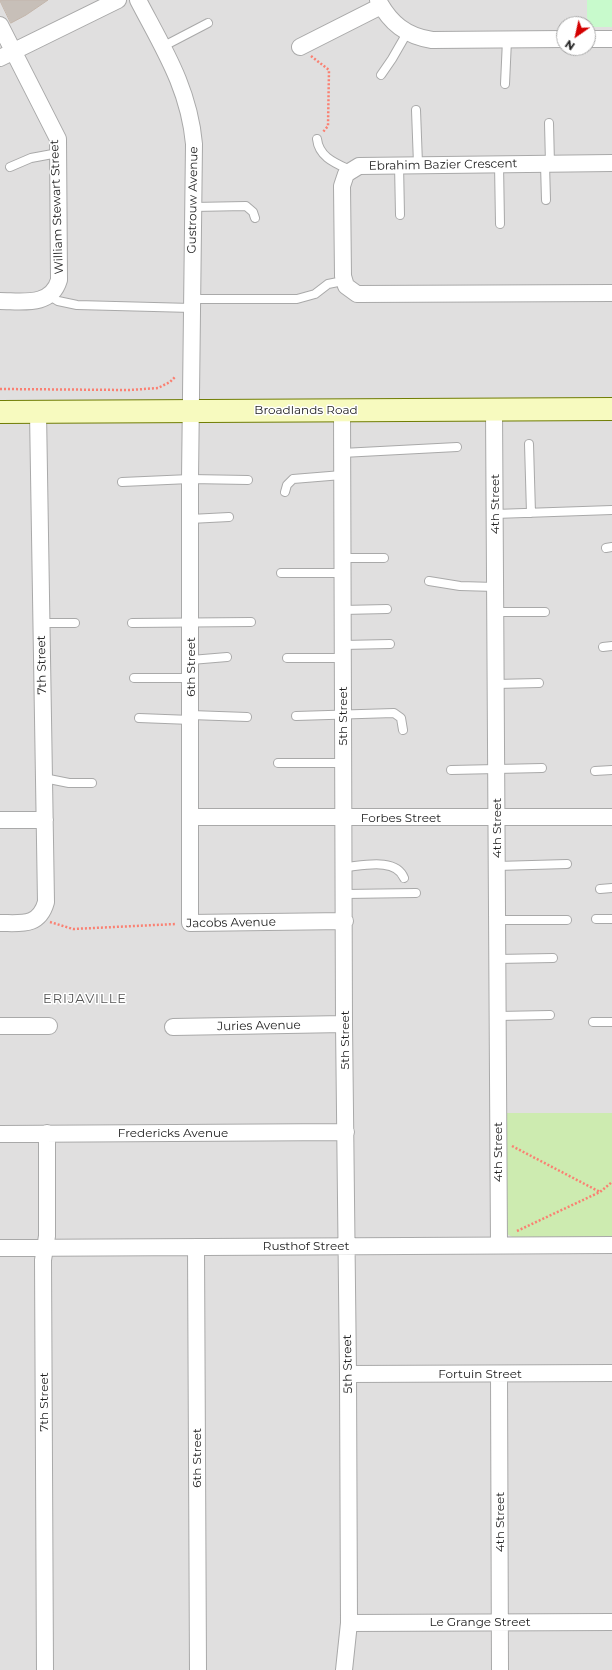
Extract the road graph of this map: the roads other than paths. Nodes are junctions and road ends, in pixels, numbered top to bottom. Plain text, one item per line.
1 (118, 0) edge
2 (138, 0) edge
3 (379, 3) edge
4 (208, 23) dead end
5 (0, 25) edge
6 (407, 33) junction
7 (556, 39) edge
8 (596, 39) edge
9 (612, 39) edge
10 (507, 40) junction
11 (162, 47) junction
12 (300, 47) road end
13 (6, 55) edge
14 (380, 75) dead end
15 (505, 84) dead end
16 (416, 110) dead end
17 (549, 123) dead end
18 (317, 139) road end
19 (58, 154) junction
20 (399, 164) junction
21 (418, 164) junction
22 (499, 164) junction
23 (548, 164) junction
24 (612, 164) edge
25 (10, 167) dead end
26 (350, 170) junction
27 (546, 200) dead end
28 (193, 207) junction
29 (400, 215) dead end
30 (255, 218) dead end
31 (500, 224) dead end
32 (344, 281) junction
33 (612, 293) edge
34 (50, 296) junction
35 (0, 301) edge
36 (192, 304) junction
37 (612, 409) edge
38 (342, 410) junction
39 (494, 410) junction
40 (191, 411) junction
41 (0, 412) edge
42 (38, 412) junction
43 (529, 444) dead end
44 (457, 447) dead end
45 (342, 453) junction
46 (342, 475) junction
47 (190, 479) junction
48 (248, 480) dead end
49 (122, 482) dead end
50 (285, 492) dead end
51 (612, 510) edge
52 (531, 513) junction
53 (495, 514) junction
54 (229, 517) dead end
55 (190, 519) junction
56 (384, 558) dead end
57 (342, 565) junction
58 (281, 573) dead end
59 (429, 582) dead end
60 (495, 587) junction
61 (387, 609) dead end
62 (343, 610) junction
63 (495, 612) junction
64 (545, 612) dead end
65 (191, 622) junction
66 (251, 622) dead end
67 (41, 623) junction
68 (74, 623) dead end
69 (132, 623) dead end
70 (390, 644) dead end
71 (343, 652) junction
72 (227, 658) dead end
73 (287, 658) dead end
74 (191, 660) junction
75 (134, 678) dead end
76 (191, 678) junction
77 (538, 683) dead end
78 (496, 684) junction
79 (343, 714) junction
80 (296, 716) dead end
81 (191, 717) junction
82 (247, 717) dead end
83 (139, 718) dead end
84 (403, 730) dead end
85 (278, 763) dead end
86 (343, 763) junction
87 (542, 768) dead end
88 (496, 769) junction
89 (451, 770) dead end
90 (612, 770) edge
91 (595, 771) dead end
92 (44, 778) junction
93 (92, 783) dead end
94 (191, 817) junction
95 (343, 818) junction
96 (496, 818) junction
97 (612, 818) edge
98 (0, 820) edge
99 (45, 820) junction
100 (567, 864) dead end
101 (497, 866) junction
102 (344, 867) junction
103 (404, 878) dead end
104 (612, 888) edge
105 (600, 889) dead end
106 (416, 893) dead end
107 (344, 894) junction
108 (596, 919) dead end
109 (612, 919) edge
110 (497, 920) junction
111 (567, 920) dead end
112 (345, 921) junction
113 (0, 923) edge
114 (190, 923) joint
115 (553, 958) dead end
116 (497, 959) junction
117 (550, 1015) dead end
118 (498, 1016) junction
119 (593, 1022) dead end
120 (612, 1022) edge
121 (344, 1024) junction
122 (0, 1026) edge
123 (49, 1026) dead end
124 (173, 1027) dead end
125 (346, 1132) junction
126 (0, 1134) edge
127 (47, 1134) junction
128 (499, 1245) junction
129 (612, 1245) edge
130 (346, 1246) junction
131 (196, 1247) junction
132 (0, 1248) edge
133 (45, 1248) junction
134 (612, 1373) edge
135 (348, 1374) junction
136 (499, 1374) junction
137 (501, 1622) junction
138 (612, 1622) edge
139 (349, 1623) junction
140 (45, 1670) edge
141 (198, 1670) edge
142 (344, 1670) edge
143 (500, 1670) edge

1 - 13 street
2 - 11 street, Gustrouw Avenue
3 - 6 street
3 - 12 street
4 - 11 lane
5 - 13 street, William Stewart Street
6 - 10 street
6 - 14 lane
7 - 10 street
8 - 9 street
10 - 15 lane
11 - 28 street, Gustrouw Avenue
13 - 19 street, William Stewart Street
16 - 21 lane
17 - 23 lane
18 - 26 lane
19 - 25 lane
19 - 34 street, William Stewart Street
20 - 21 street, Ebrahim Bazier Crescent
20 - 26 street, Ebrahim Bazier Crescent
20 - 29 lane
21 - 22 street, Ebrahim Bazier Crescent
22 - 23 street, Ebrahim Bazier Crescent
22 - 31 lane
23 - 24 street, Ebrahim Bazier Crescent
23 - 27 lane
26 - 32 street
28 - 30 lane
28 - 36 street, Gustrouw Avenue
32 - 33 street
32 - 36 lane
34 - 35 street
34 - 36 lane
36 - 40 street, Gustrouw Avenue
37 - 39 main road, Broadlands Road
38 - 39 main road, Broadlands Road
38 - 40 main road, Broadlands Road
38 - 45 street, 5th Street
39 - 53 street, 4th Street
40 - 42 main road, Broadlands Road
40 - 47 street, 6th Street
41 - 42 main road, Broadlands Road
42 - 67 street, 7th Street
43 - 52 lane
44 - 45 lane
45 - 46 street, 5th Street
46 - 50 lane
46 - 57 street, 5th Street
47 - 48 lane
47 - 49 lane
47 - 55 street, 6th Street
51 - 52 lane
52 - 53 lane
53 - 60 street, 4th Street
54 - 55 lane
55 - 65 street, 6th Street
56 - 57 lane
57 - 58 lane
57 - 62 street, 5th Street
59 - 60 lane
60 - 63 street, 4th Street
61 - 62 lane
62 - 71 street, 5th Street
63 - 64 lane
63 - 78 street, 4th Street
65 - 66 lane
65 - 69 lane
65 - 74 street, 6th Street
67 - 68 lane
67 - 92 street, 7th Street
70 - 71 lane
71 - 73 lane
71 - 79 street, 5th Street
72 - 74 lane
74 - 76 street, 6th Street
75 - 76 lane
76 - 81 street, 6th Street
77 - 78 lane
78 - 88 street, 4th Street
79 - 80 lane
79 - 84 lane
79 - 86 street, 5th Street
81 - 82 lane
81 - 83 lane
81 - 94 street, 6th Street
85 - 86 lane
86 - 95 street, 5th Street
87 - 88 lane
88 - 89 lane
88 - 96 street, 4th Street
90 - 91 lane
92 - 93 lane
92 - 99 street, 7th Street
94 - 95 street, Forbes Street
94 - 114 street, 6th Street
95 - 96 street, Forbes Street
95 - 102 street, 5th Street
96 - 97 street, Forbes Street
96 - 101 street, 4th Street
98 - 99 street
99 - 113 street, 7th Street
100 - 101 lane
101 - 110 street, 4th Street
102 - 103 lane
102 - 107 street, 5th Street
104 - 105 lane
106 - 107 lane
107 - 112 street, 5th Street
108 - 109 lane
110 - 111 lane
110 - 116 street, 4th Street
112 - 114 street, Jacobs Avenue
112 - 121 street, 5th Street
115 - 116 lane
116 - 118 street, 4th Street
117 - 118 lane
118 - 128 street, 4th Street
119 - 120 lane
121 - 124 street, Juries Avenue
121 - 125 street, 5th Street
122 - 123 street
125 - 127 street, Fredericks Avenue
125 - 130 street, 5th Street
126 - 127 street, Fredericks Avenue
127 - 133 street, 7th Street
128 - 129 street, Rusthof Street
128 - 130 street, Rusthof Street
130 - 131 street, Rusthof Street
130 - 135 street, 5th Street
131 - 133 street, Rusthof Street
131 - 141 street, 6th Street
132 - 133 street, Rusthof Street
133 - 140 street, 7th Street
134 - 136 street, Fortuin Street
135 - 136 street, Fortuin Street
135 - 139 street, 5th Street
136 - 137 street, 4th Street
137 - 138 street, Le Grange Street
137 - 139 street, Le Grange Street
137 - 143 street, 4th Street
139 - 142 street, 5th Street

